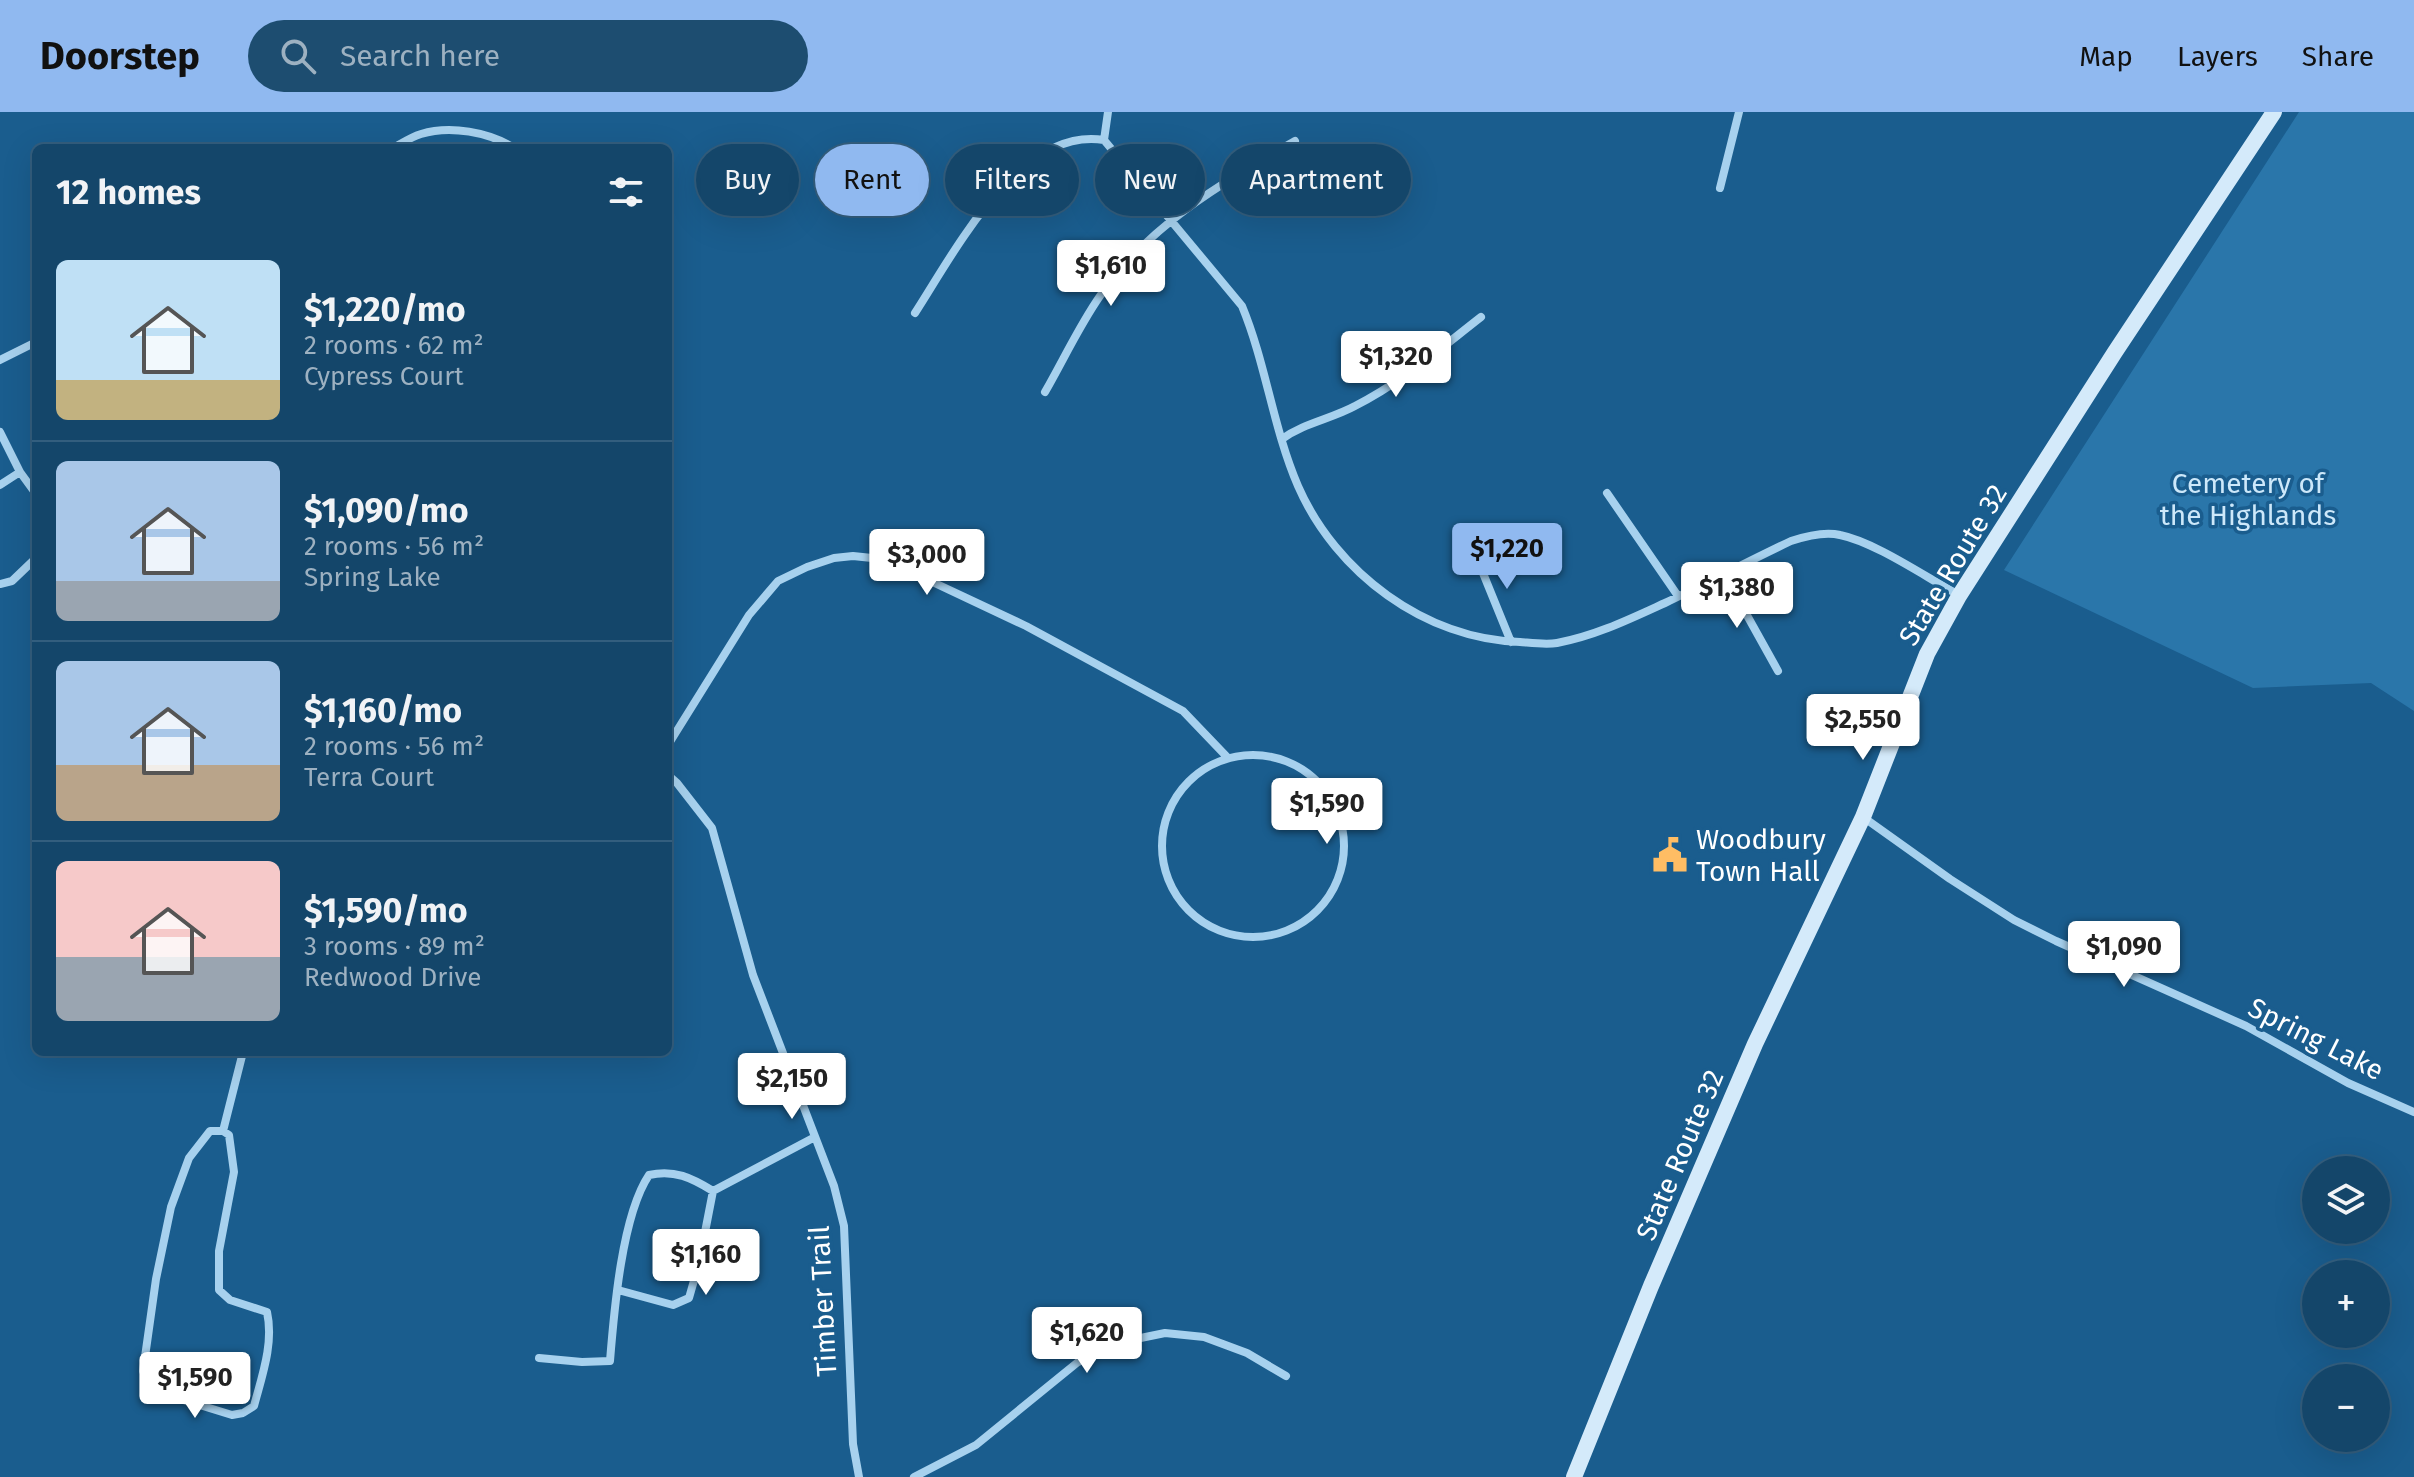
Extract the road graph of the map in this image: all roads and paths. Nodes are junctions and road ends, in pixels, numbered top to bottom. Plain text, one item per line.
1 (1108, 112) edge
2 (1739, 112) edge
3 (2274, 112) edge
4 (1104, 140) junction
5 (1295, 141) dead end
6 (400, 144) edge
7 (508, 144) edge
8 (1720, 188) dead end
9 (1172, 219) junction
10 (915, 313) dead end
11 (1481, 317) dead end
12 (32, 344) edge
13 (0, 360) edge
14 (1045, 392) dead end
15 (0, 432) edge
16 (1282, 439) junction
17 (20, 472) junction
18 (0, 485) edge
19 (32, 488) edge
20 (1607, 493) dead end
21 (1474, 551) dead end
22 (32, 562) edge
23 (1724, 574) junction
24 (0, 584) edge
25 (1678, 596) junction
26 (1959, 596) junction
27 (1511, 642) junction
28 (1778, 671) dead end
29 (672, 739) edge
30 (1228, 758) junction
31 (672, 779) edge
32 (1863, 817) junction
33 (242, 1056) edge
34 (2414, 1112) edge
35 (223, 1131) junction
36 (815, 1137) junction
37 (713, 1191) junction
38 (618, 1290) junction
39 (539, 1358) dead end
40 (1286, 1376) dead end
41 (859, 1477) edge
42 (914, 1477) edge
43 (1574, 1477) edge

1 - 4 street
2 - 8 street
3 - 26 main road, State Route 32
4 - 9 street
4 - 10 street
5 - 9 street
6 - 7 street
9 - 14 street
9 - 16 street
11 - 16 street
12 - 13 street
15 - 17 street
16 - 27 street
17 - 18 street
17 - 19 street
20 - 25 street
21 - 27 street
22 - 24 street
23 - 25 street
23 - 26 street
23 - 28 street
25 - 27 street
26 - 32 main road, State Route 32
29 - 30 street
30 - 30 street
31 - 36 street, Timber Trail
32 - 34 street, Spring Lake
32 - 43 main road, State Route 32
33 - 35 street
35 - 35 street
36 - 37 street
36 - 41 street, Timber Trail
37 - 38 street
37 - 38 street
38 - 39 street
40 - 42 street

